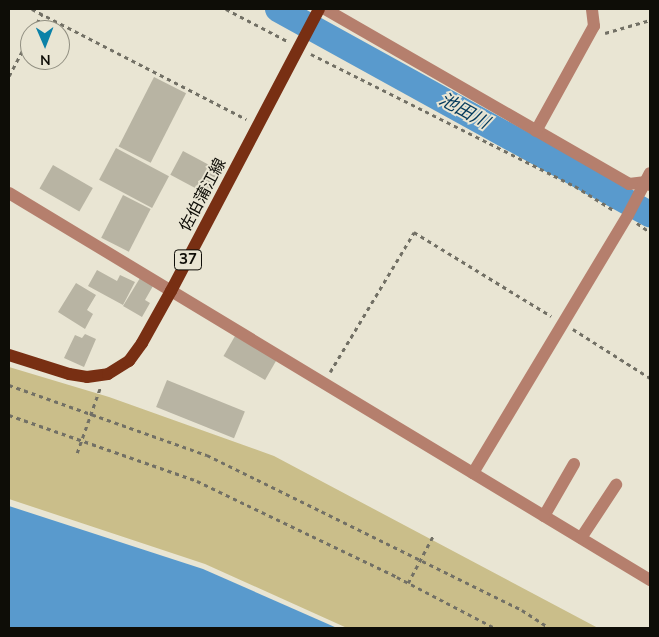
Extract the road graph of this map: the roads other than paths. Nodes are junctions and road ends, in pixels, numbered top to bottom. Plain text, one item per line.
1 (592, 9) edge
2 (320, 11) edge
3 (536, 131) junction
4 (648, 181) edge
5 (9, 193) edge
6 (171, 292) junction
7 (9, 355) edge
8 (574, 464) dead end
9 (473, 473) junction
10 (616, 485) dead end
11 (544, 516) junction
12 (581, 538) junction
13 (650, 580) edge

1 - 3 street
2 - 3 street
2 - 6 main road, 佐伯蒲江線 / 37
3 - 4 street
4 - 9 street
5 - 6 street
6 - 7 main road, 佐伯蒲江線 / 37
6 - 9 street
8 - 11 street
9 - 11 street
10 - 12 street
11 - 12 street
12 - 13 street

